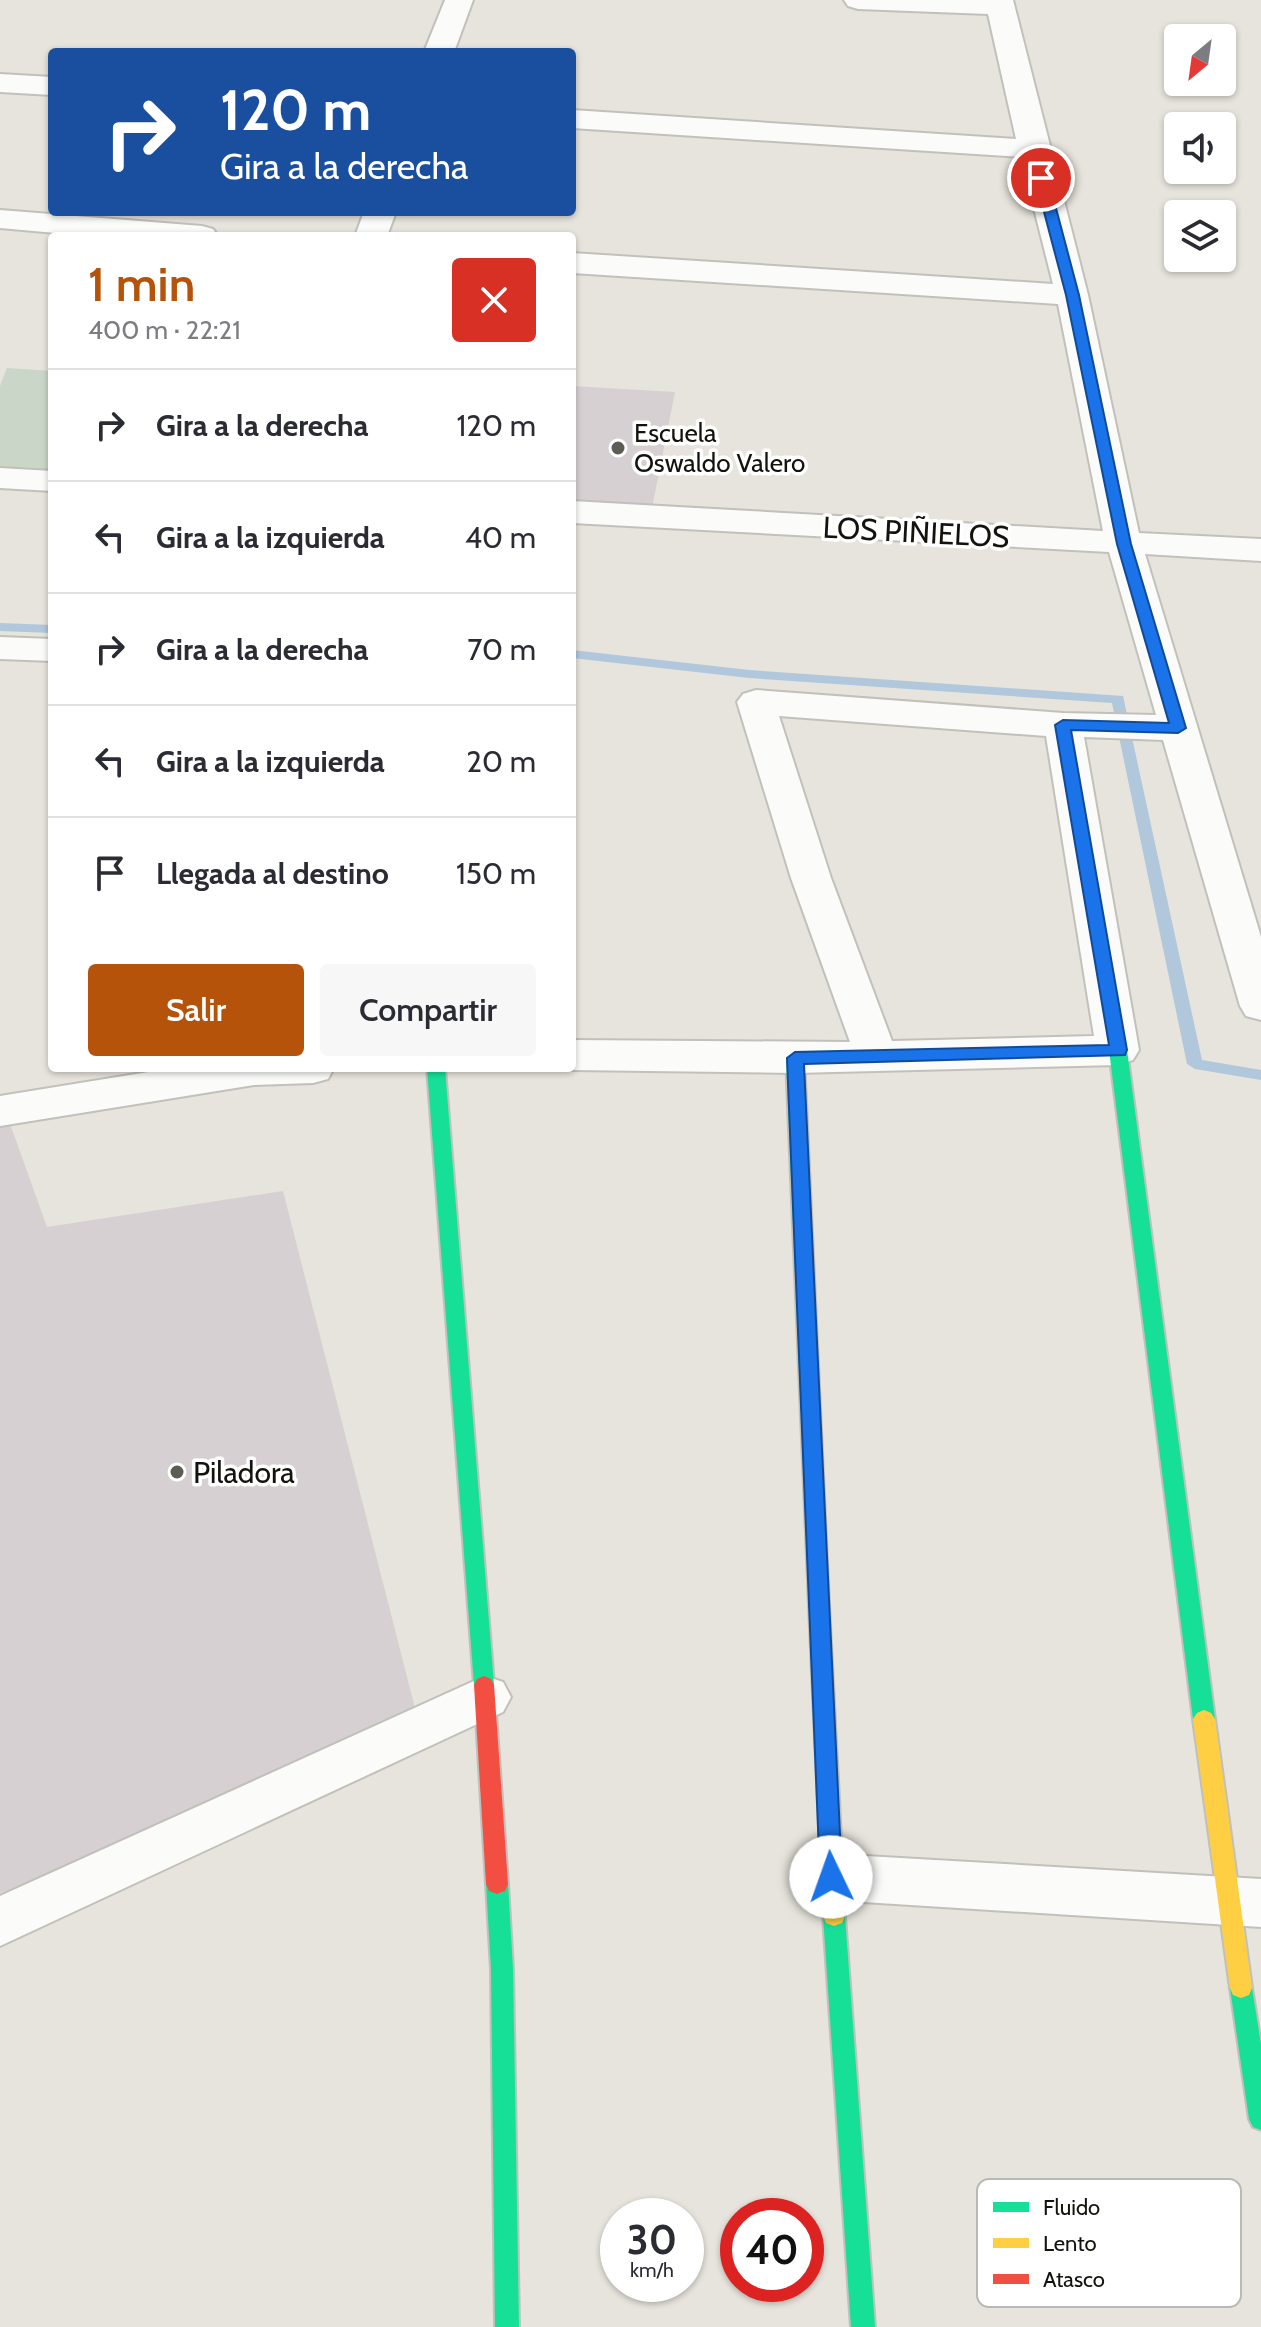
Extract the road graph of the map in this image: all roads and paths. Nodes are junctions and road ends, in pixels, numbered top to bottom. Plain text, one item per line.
1 (459, 0) edge
2 (858, 0) edge
3 (1000, 3) edge
4 (441, 48) edge
5 (0, 83) edge
6 (48, 86) edge
7 (576, 119) edge
8 (1034, 149) junction
9 (0, 219) edge
10 (154, 232) edge
11 (576, 263) edge
12 (1072, 295) junction
13 (0, 478) edge
14 (48, 481) edge
15 (576, 512) edge
16 (1124, 544) junction
17 (1261, 550) edge
18 (0, 648) edge
19 (48, 650) edge
20 (1063, 725) junction
21 (1178, 728) junction
22 (1261, 1006) edge
23 (1118, 1050) junction
24 (576, 1055) edge
25 (877, 1057) junction
26 (795, 1058) junction
27 (236, 1072) edge
28 (436, 1072) edge
29 (0, 1111) edge
30 (485, 1697) junction
31 (831, 1877) junction
32 (1245, 1902) edge
33 (0, 1922) edge
34 (1261, 2119) edge
35 (507, 2327) edge
36 (863, 2327) edge

1 - 4 street
2 - 3 street
3 - 8 street
5 - 6 street
7 - 8 street
8 - 12 street
9 - 10 street
11 - 12 street
12 - 16 street
13 - 14 street
15 - 16 street, LOS PIÑIELOS
16 - 17 street, LOS PIÑIELOS
16 - 21 street
18 - 19 street
20 - 21 street
20 - 23 street
20 - 25 street
21 - 22 street
23 - 25 street
23 - 32 street
24 - 26 street
25 - 26 street
26 - 31 street
27 - 29 street
28 - 30 street
30 - 33 street
30 - 35 street
31 - 32 street
31 - 36 street
32 - 34 street

